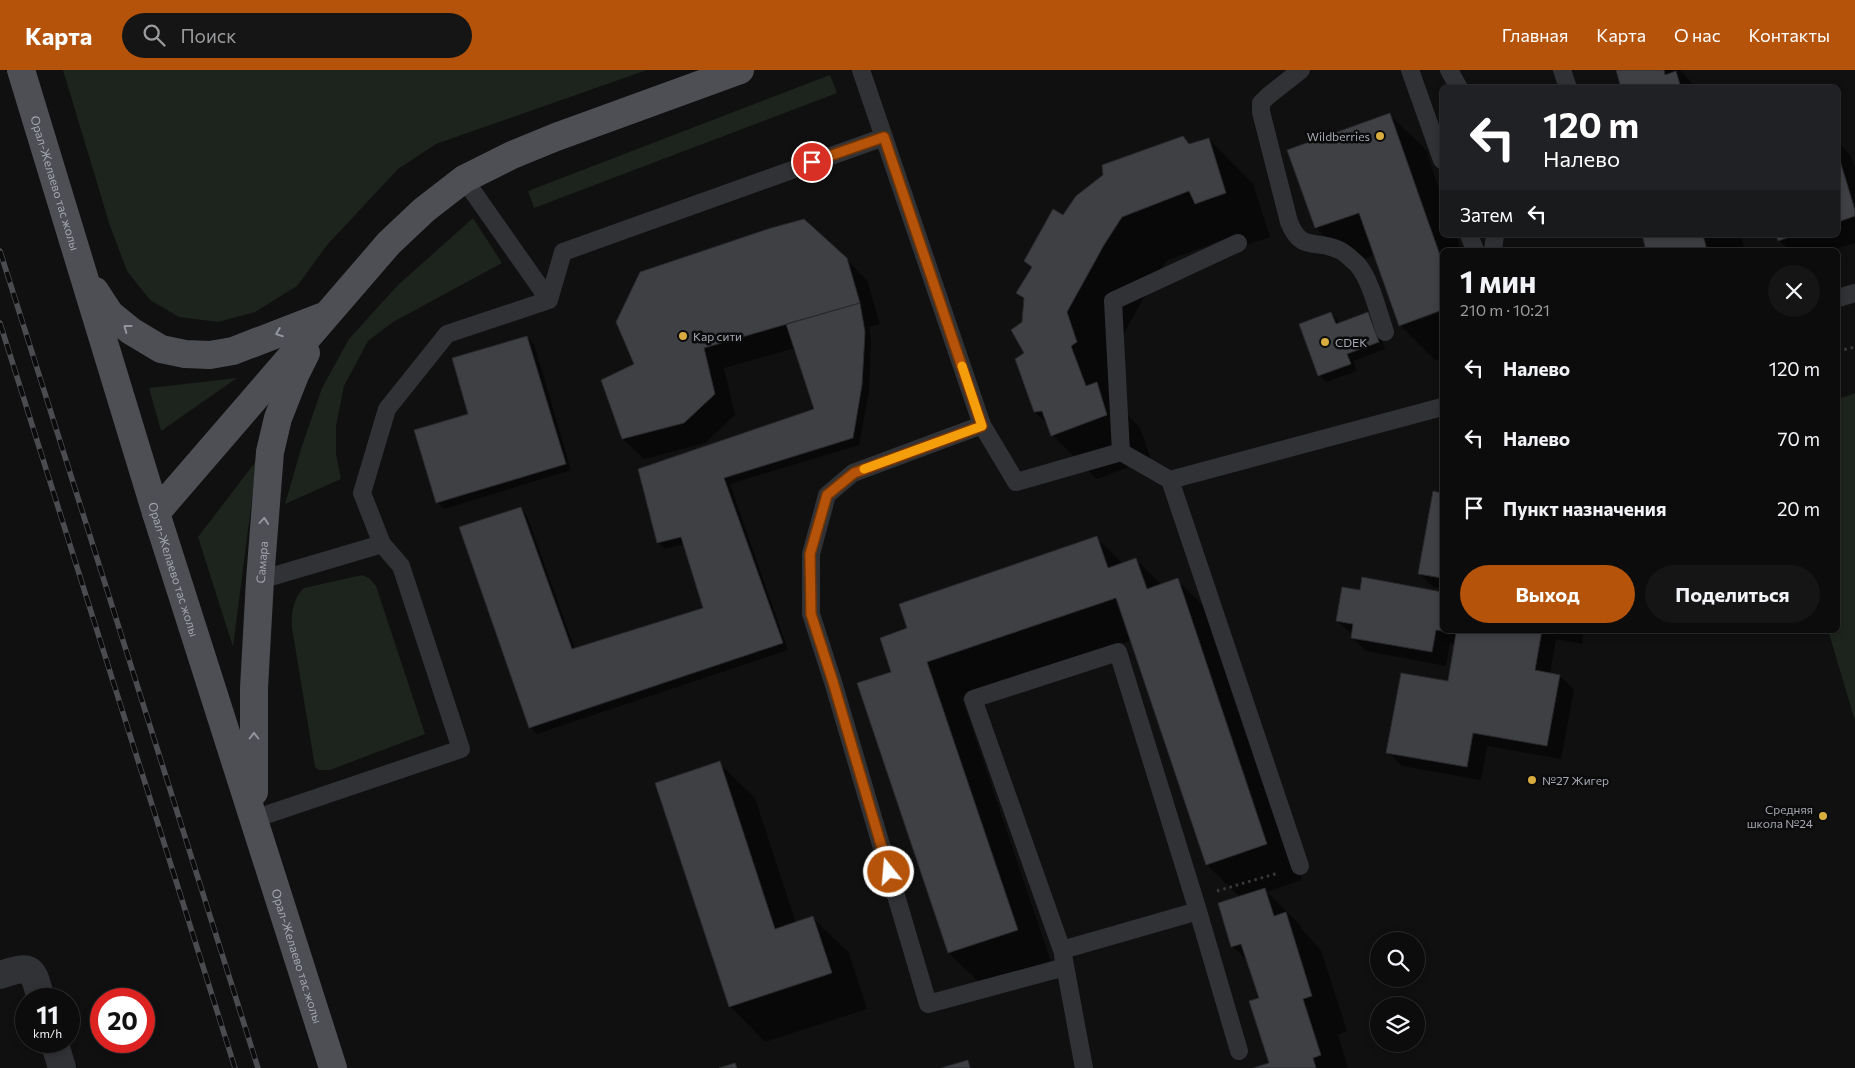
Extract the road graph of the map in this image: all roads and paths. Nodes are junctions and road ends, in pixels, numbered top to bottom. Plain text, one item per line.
1 (21, 70) edge
2 (740, 70) edge
3 (861, 70) edge
4 (1301, 70) edge
5 (1410, 70) edge
6 (1449, 70) edge
7 (1562, 70) edge
8 (1457, 85) edge
9 (1567, 85) edge
10 (884, 137) junction
11 (1440, 154) edge
12 (464, 179) junction
13 (1238, 243) dead end
14 (82, 271) junction
15 (1855, 293) edge
16 (1840, 297) edge
17 (549, 300) junction
18 (325, 316) junction
19 (1385, 332) dead end
20 (1855, 347) edge
21 (1840, 351) edge
22 (1440, 408) edge
23 (982, 426) junction
24 (1121, 452) junction
25 (1170, 480) junction
26 (156, 513) junction
27 (382, 544) junction
28 (260, 580) junction
29 (254, 819) junction
30 (1300, 866) joint
31 (1196, 904) junction
32 (1063, 958) junction
33 (0, 975) edge
34 (39, 988) edge
35 (1239, 1052) dead end
36 (58, 1053) edge
37 (62, 1068) edge
38 (334, 1068) edge
39 (1084, 1068) edge

1 - 14 main road, Орал-Желаево тас жолы
2 - 12 main road
3 - 10 lane
4 - 19 lane
5 - 11 lane
6 - 8 lane
7 - 9 lane
10 - 17 lane
10 - 23 lane
12 - 17 lane
12 - 18 main road
13 - 24 lane
18 -> 14 main road
14 - 26 main road, Орал-Желаево тас жолы
15 - 16 lane
17 - 27 lane
18 - 26 main road
28 -> 18 main road, Самара
20 - 21 path
22 - 25 lane
23 - 24 lane
23 - 32 lane
24 - 25 lane
25 - 30 lane
26 - 29 main road, Орал-Желаево тас жолы
27 - 28 lane
27 - 29 lane
29 -> 28 main road, Самара
29 - 38 main road, Орал-Желаево тас жолы
30 - 31 path
31 - 32 lane
31 - 32 lane
31 - 35 lane
32 - 39 lane
33 - 34 street
36 - 37 street

